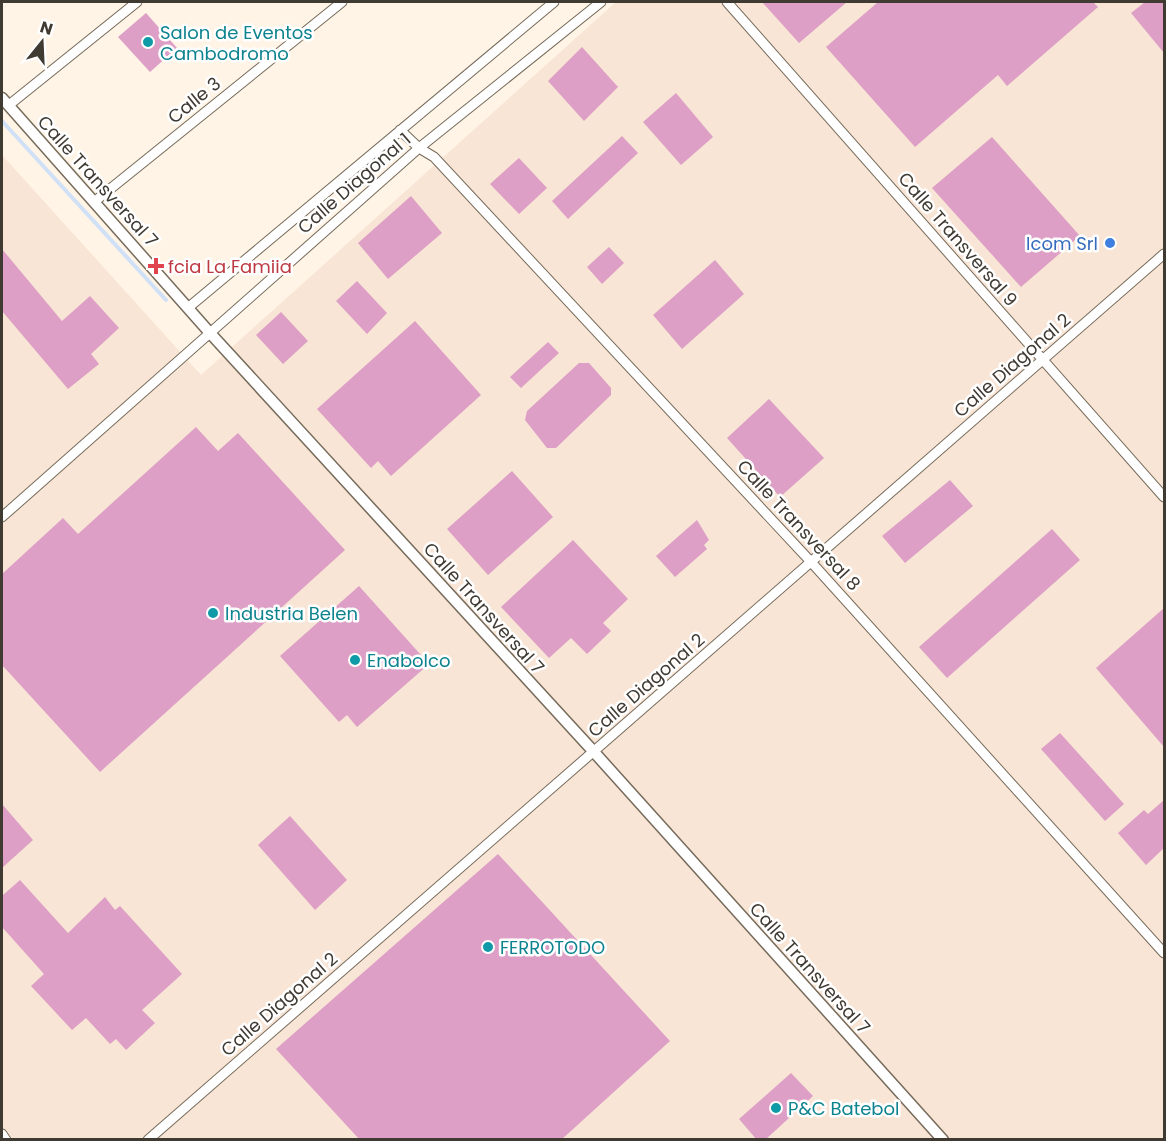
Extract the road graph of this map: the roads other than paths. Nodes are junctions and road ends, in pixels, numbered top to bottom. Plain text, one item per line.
1 (137, 2) edge
2 (342, 2) edge
3 (553, 2) edge
4 (601, 2) edge
5 (727, 2) edge
6 (5, 102) edge
7 (400, 130) junction
8 (419, 148) junction
9 (94, 202) junction
10 (1164, 254) edge
11 (189, 307) junction
12 (210, 333) junction
13 (1042, 360) junction
14 (1164, 497) edge
15 (2, 518) edge
16 (812, 563) junction
17 (594, 752) junction
18 (1164, 953) edge
19 (2, 1134) edge
20 (6, 1140) edge
21 (148, 1140) edge
22 (943, 1140) edge

1 - 6 street
2 - 9 street, Calle 3
3 - 7 street, Calle Diagonal 1
4 - 8 street, Calle Diagonal 1
5 - 13 street, Calle Transversal 9
6 - 9 street, Calle Transversal 7
7 - 8 street, Calle Transversal 8
7 - 11 street, Calle Diagonal 1
8 - 12 street, Calle Diagonal 1
8 - 16 street, Calle Transversal 8
9 - 11 street, Calle Transversal 7
10 - 13 street, Calle Diagonal 2
11 - 12 street, Calle Transversal 7
12 - 15 street, Calle Diagonal 1
12 - 17 street, Calle Transversal 7
13 - 14 street, Calle Transversal 9
13 - 16 street, Calle Diagonal 2
16 - 17 street, Calle Diagonal 2
16 - 18 street, Calle Transversal 8
17 - 21 street, Calle Diagonal 2
17 - 22 street, Calle Transversal 7
19 - 20 street

